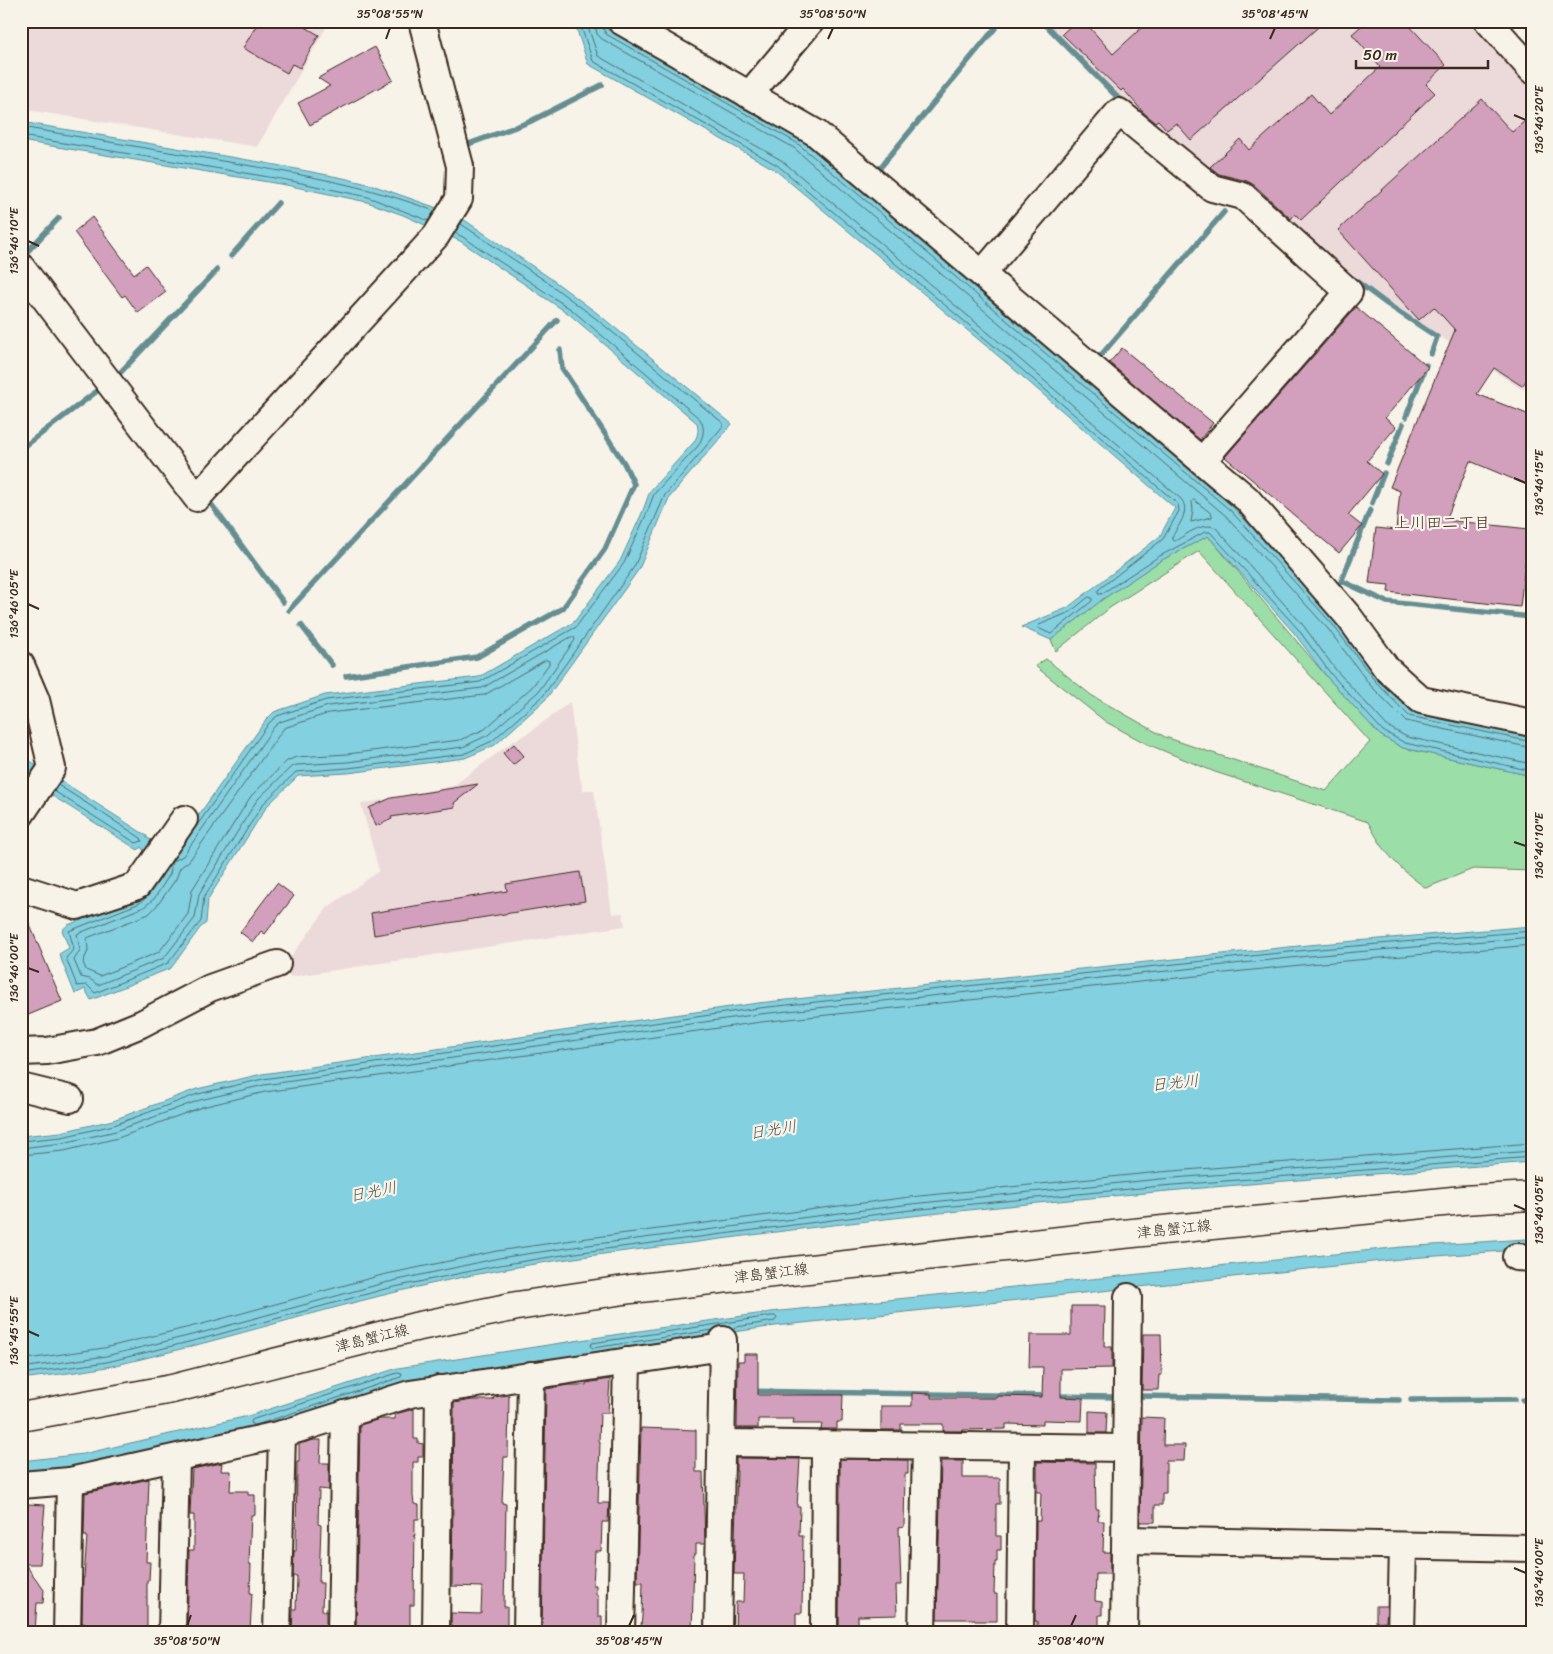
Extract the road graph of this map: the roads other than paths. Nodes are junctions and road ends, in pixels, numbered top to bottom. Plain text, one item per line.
1 (422, 21) edge
2 (621, 21) edge
3 (811, 21) edge
4 (1488, 21) edge
5 (1532, 70) edge
6 (749, 94) junction
7 (21, 268) edge
8 (982, 274) junction
9 (1202, 461) junction
10 (21, 665) edge
11 (1532, 723) edge
12 (37, 781) edge
13 (21, 814) edge
14 (184, 819) dead end
15 (21, 888) edge
16 (277, 964) dead end
17 (21, 1052) edge
18 (21, 1087) edge
19 (70, 1099) dead end
20 (1532, 1196) edge
21 (1128, 1297) dead end
22 (627, 1361) junction
23 (531, 1376) junction
24 (439, 1389) junction
25 (345, 1414) junction
26 (21, 1417) edge
27 (282, 1434) junction
28 (722, 1443) junction
29 (826, 1444) junction
30 (926, 1446) junction
31 (1022, 1447) junction
32 (1126, 1448) junction
33 (176, 1458) junction
34 (70, 1481) junction
35 (21, 1485) edge
36 (1126, 1540) junction
37 (1403, 1546) junction
38 (1532, 1548) edge
39 (67, 1633) edge
40 (172, 1633) edge
41 (277, 1633) edge
42 (341, 1633) edge
43 (436, 1633) edge
44 (527, 1633) edge
45 (621, 1633) edge
46 (718, 1633) edge
47 (824, 1633) edge
48 (922, 1633) edge
49 (1020, 1633) edge
50 (1124, 1633) edge
51 (1401, 1633) edge

1 - 7 street
2 - 6 street
3 - 6 street
4 - 5 street
6 - 8 street
8 - 9 street
8 - 9 street
9 - 11 street
10 - 12 street
12 - 13 street
14 - 15 street
16 - 17 street
18 - 19 street
20 - 26 main road, 津島蟹江線
21 - 32 street
22 - 23 street
22 - 28 street
22 - 45 street
23 - 24 street
23 - 44 street
24 - 25 street
24 - 43 street
25 - 27 street
25 - 42 street
27 - 33 street
27 - 41 street
28 - 29 street
28 - 46 street
29 - 30 street
29 - 47 street
30 - 31 street
30 - 48 street
31 - 32 street
31 - 49 street
32 - 36 street
33 - 34 street
33 - 40 street
34 - 35 street
34 - 39 street
36 - 37 street
36 - 50 street
37 - 38 street
37 - 51 street

